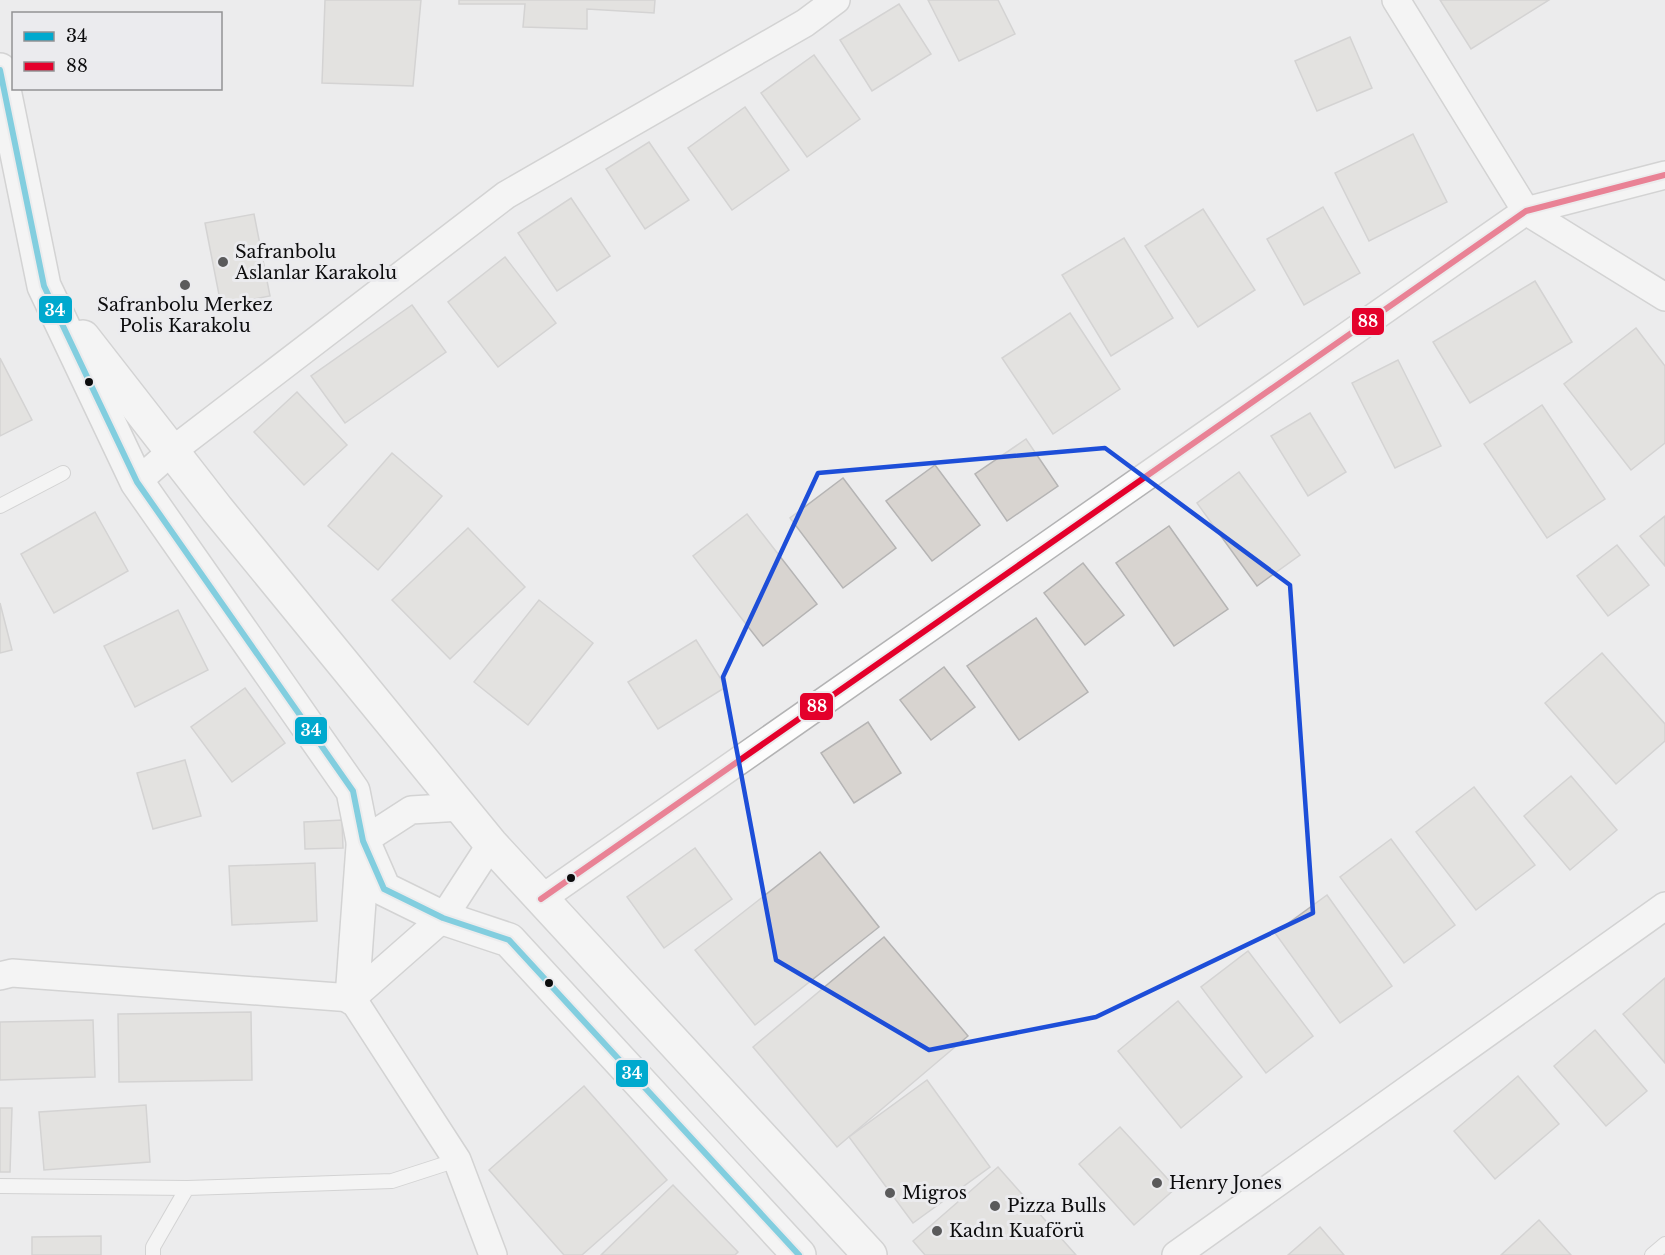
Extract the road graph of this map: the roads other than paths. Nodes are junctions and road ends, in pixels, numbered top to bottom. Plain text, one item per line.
1 (836, 0) edge
2 (1396, 0) edge
3 (0, 70) edge
4 (1665, 175) edge
5 (1526, 211) junction
6 (44, 286) junction
7 (1665, 297) edge
8 (172, 451) junction
9 (63, 473) dead end
10 (137, 482) junction
11 (0, 506) edge
12 (461, 807) junction
13 (363, 841) junction
14 (491, 844) junction
15 (541, 899) junction
16 (1665, 906) edge
17 (443, 918) junction
18 (0, 976) edge
19 (352, 998) junction
20 (457, 1160) junction
21 (0, 1186) edge
22 (187, 1188) junction
23 (1665, 1244) edge
24 (153, 1255) edge
25 (493, 1255) edge
26 (800, 1255) edge
27 (870, 1255) edge
28 (1176, 1255) edge
29 (1652, 1255) edge

1 - 8 street
2 - 5 street
3 - 6 street
4 - 5 street
5 - 7 street
5 - 15 street
6 - 8 street
6 - 10 street
8 - 10 street
8 - 12 street
9 - 11 lane
10 - 13 street
12 - 13 street
12 - 14 street
13 - 17 street
13 - 19 street
14 - 15 street
14 - 17 street
15 - 27 street
16 - 28 street
17 - 19 street
17 - 26 street
18 - 19 street
19 - 20 street
20 - 22 lane
20 - 25 street
21 - 22 lane
22 - 24 lane
23 - 29 lane

